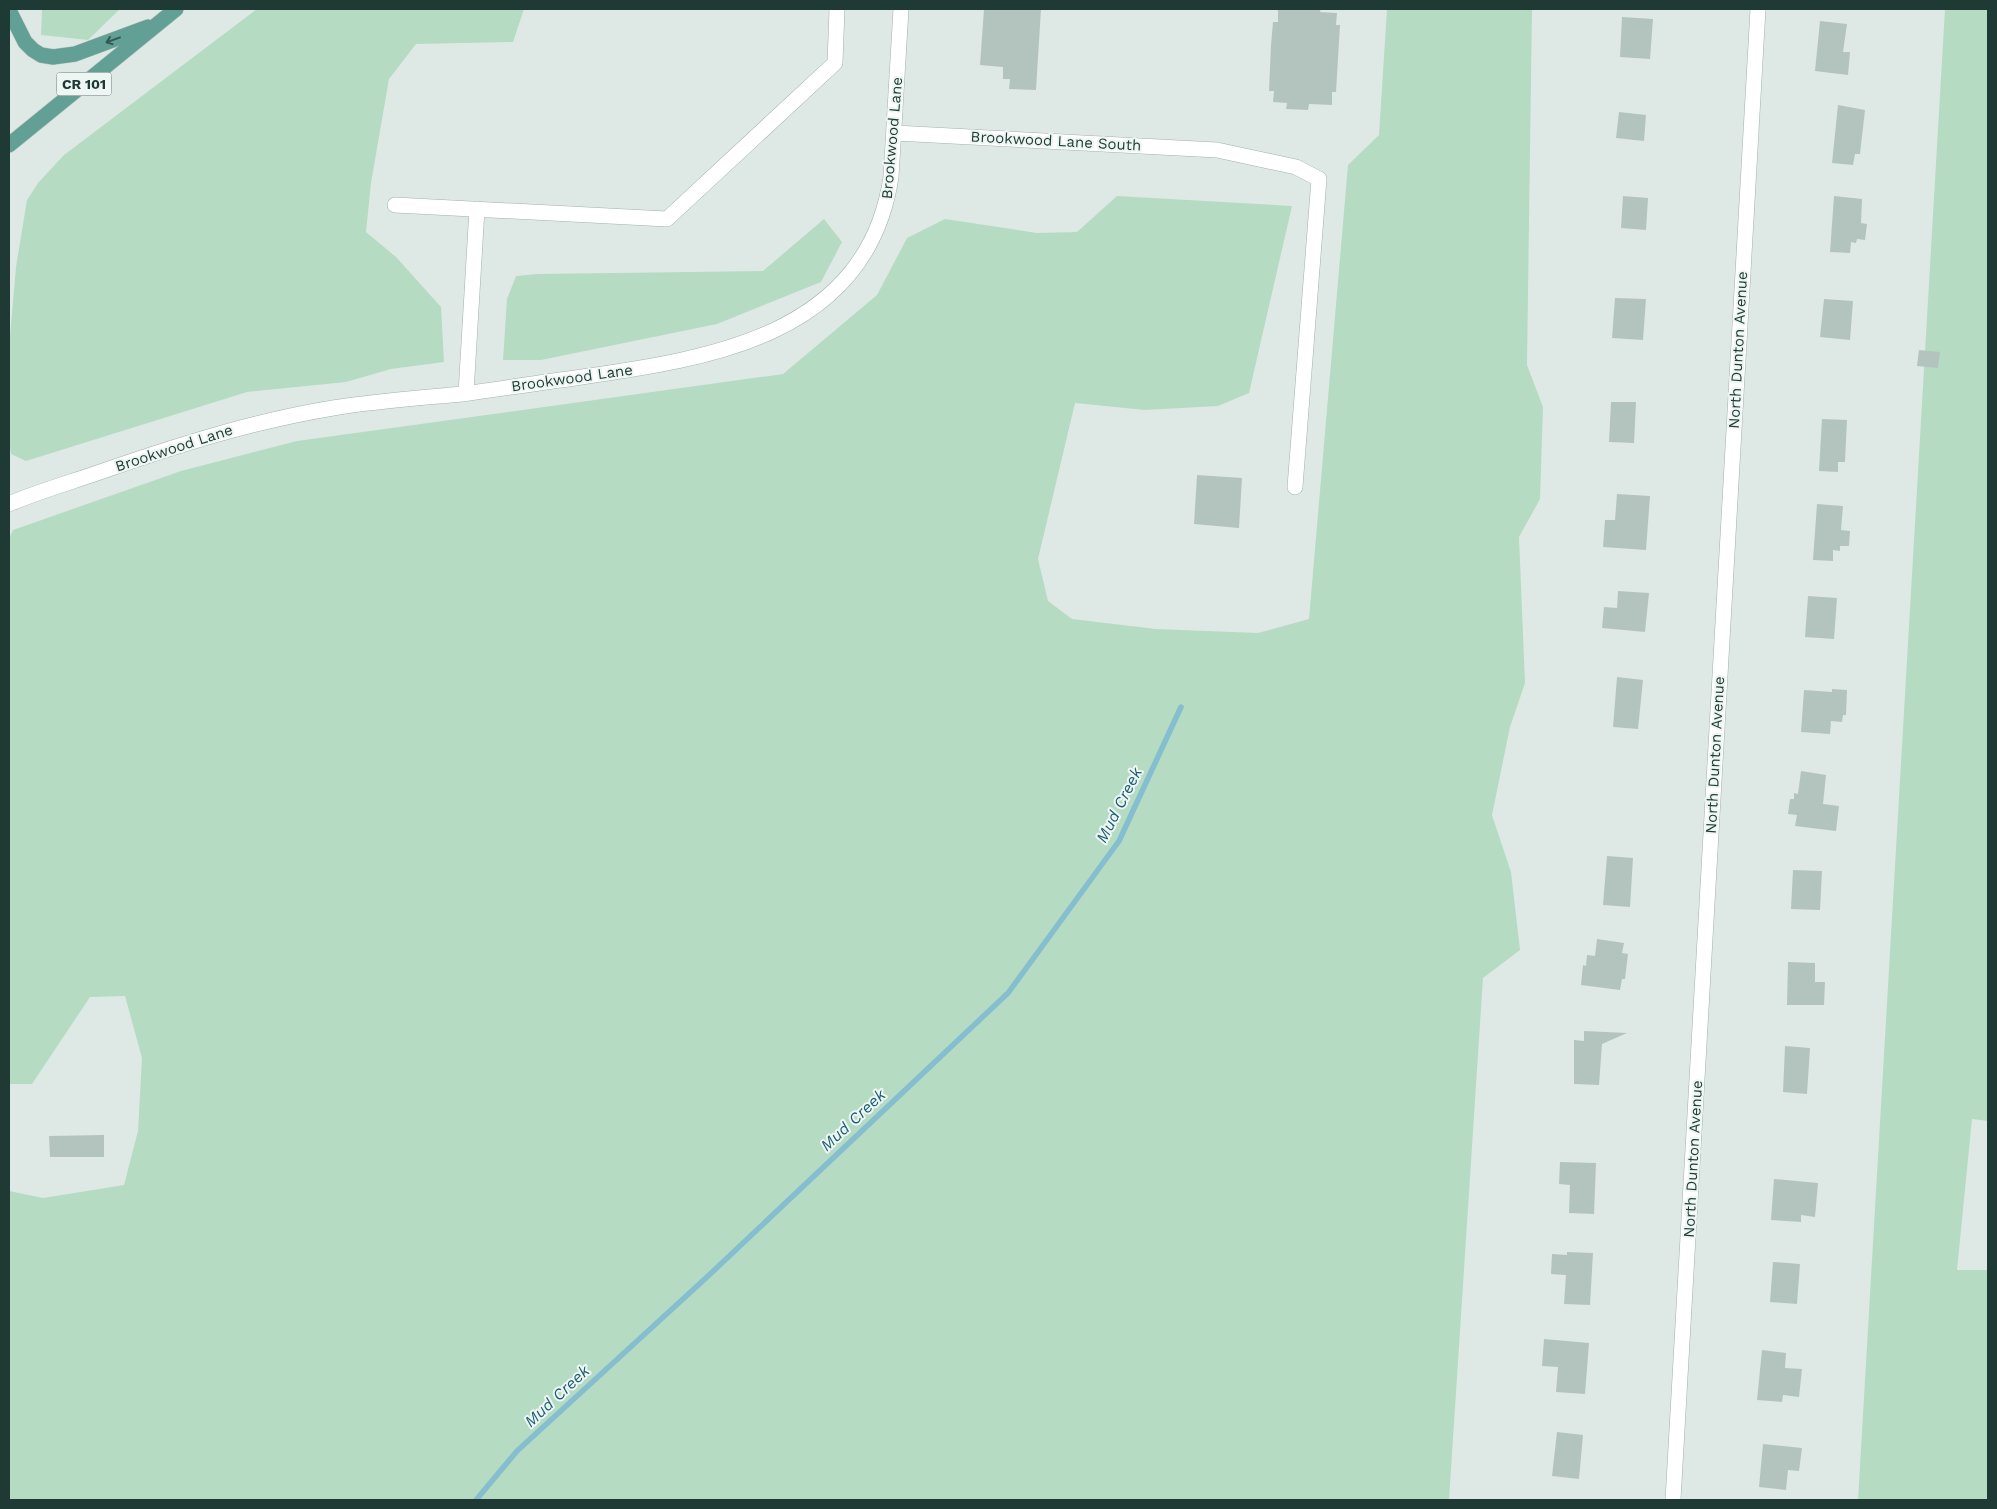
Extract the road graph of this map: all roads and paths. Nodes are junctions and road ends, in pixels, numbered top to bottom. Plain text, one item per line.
1 (176, 9) edge
2 (837, 9) edge
3 (902, 9) edge
4 (1758, 9) edge
5 (9, 10) edge
6 (158, 23) junction
7 (895, 133) junction
8 (9, 145) edge
9 (395, 204) dead end
10 (477, 209) junction
11 (466, 393) junction
12 (1295, 487) dead end
13 (9, 504) edge
14 (1673, 1500) edge

1 - 6 main road, CR 101
2 - 10 street
3 - 7 street, Brookwood Lane
4 - 14 street, North Dunton Avenue
6 -> 5 main road
6 - 8 main road, CR 101
7 - 11 street, Brookwood Lane
7 - 12 street, Brookwood Lane South
9 - 10 street
10 - 11 street
11 - 13 street, Brookwood Lane

